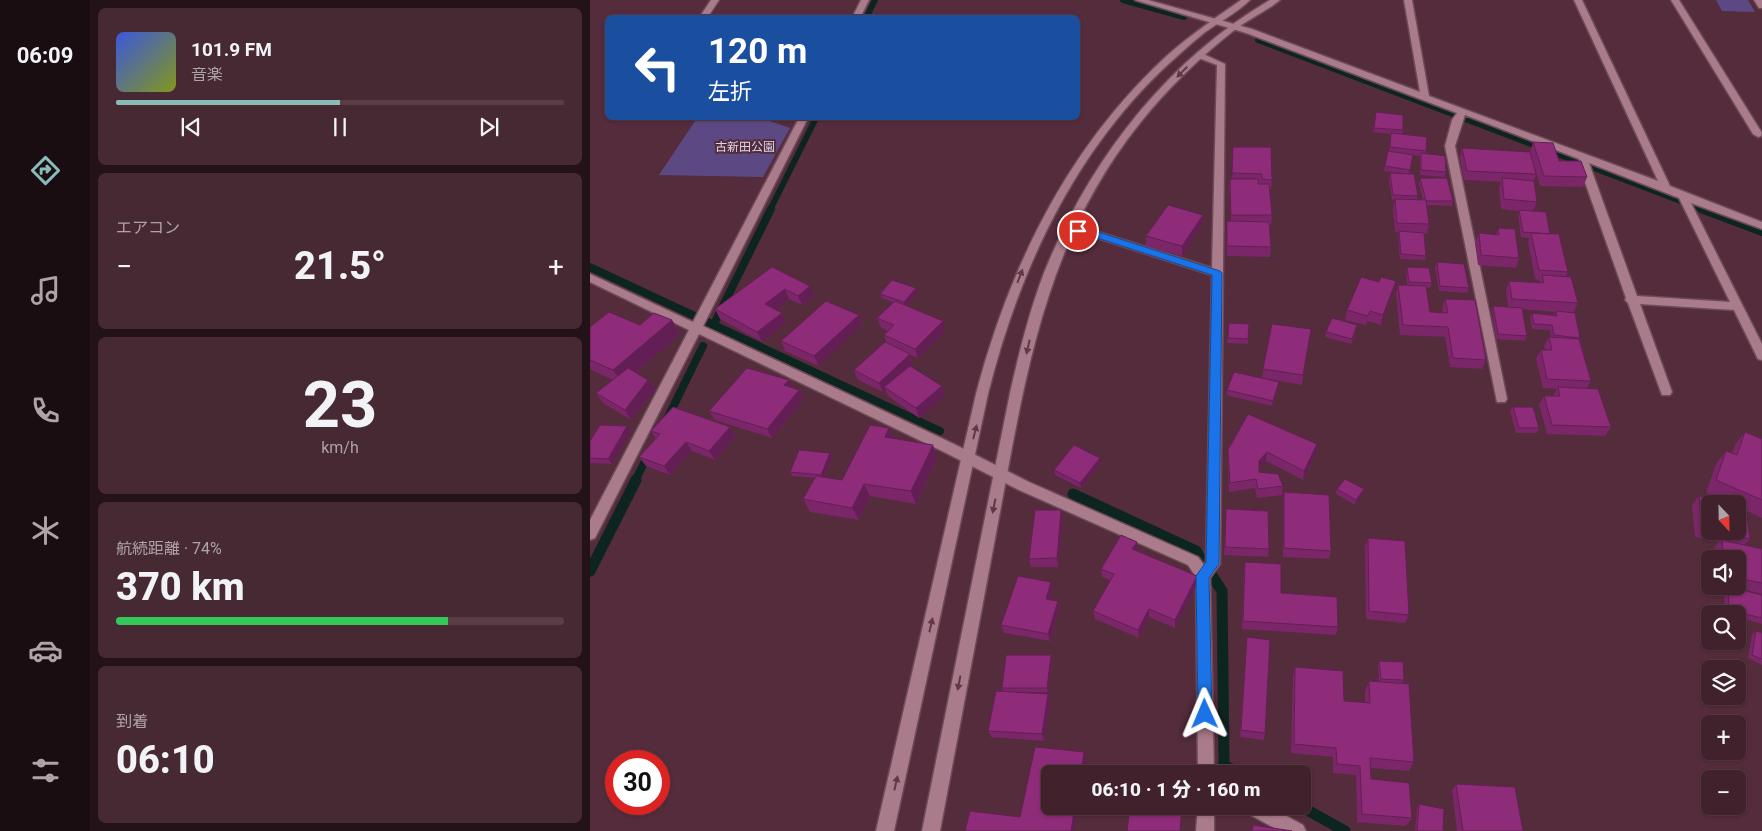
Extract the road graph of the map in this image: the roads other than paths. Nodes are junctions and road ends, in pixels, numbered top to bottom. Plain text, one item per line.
1 (715, 0) edge
2 (865, 0) edge
3 (1246, 0) edge
4 (1276, 0) edge
5 (1408, 0) edge
6 (1578, 0) edge
7 (1675, 0) edge
8 (1758, 0) edge
9 (1144, 1) edge
10 (1762, 6) edge
11 (705, 15) edge
12 (858, 15) edge
13 (1214, 22) junction
14 (1233, 27) junction
15 (1199, 56) junction
16 (1425, 97) junction
17 (1460, 115) junction
18 (803, 120) edge
19 (1758, 134) dead end
20 (1585, 162) junction
21 (1666, 188) junction
22 (1686, 202) junction
23 (1762, 226) edge
24 (1068, 230) junction
25 (1217, 273) junction
26 (590, 278) edge
27 (1631, 300) junction
28 (1737, 306) junction
29 (698, 321) junction
30 (1762, 356) edge
31 (1666, 392) dead end
32 (1501, 399) dead end
33 (968, 458) junction
34 (1000, 474) junction
35 (590, 534) edge
36 (1207, 571) junction
37 (1206, 765) edge
38 (1206, 815) edge
39 (1268, 815) edge
40 (885, 831) edge
41 (930, 831) edge
42 (1206, 831) edge
43 (1297, 831) edge

1 - 11 street
2 - 12 street
3 - 13 street
4 - 14 street
5 - 16 street
6 - 21 street
7 - 19 street
8 - 10 street
9 - 13 street
13 - 14 street
33 -> 13 street
14 - 15 street
14 - 16 street
15 -> 24 street
15 - 25 street
16 - 17 street
17 - 20 street
17 - 32 street
18 - 29 street
20 - 21 street
20 - 27 street
21 - 22 street
22 - 23 street
22 - 28 street
24 - 25 street
24 -> 34 street
25 - 36 street
26 - 29 street
27 - 28 street
27 - 31 street
28 - 30 street
29 - 33 street
29 - 35 street
33 - 34 street
40 -> 33 street
34 - 36 street
34 -> 41 street
36 - 37 street
38 - 42 street
39 - 43 street

